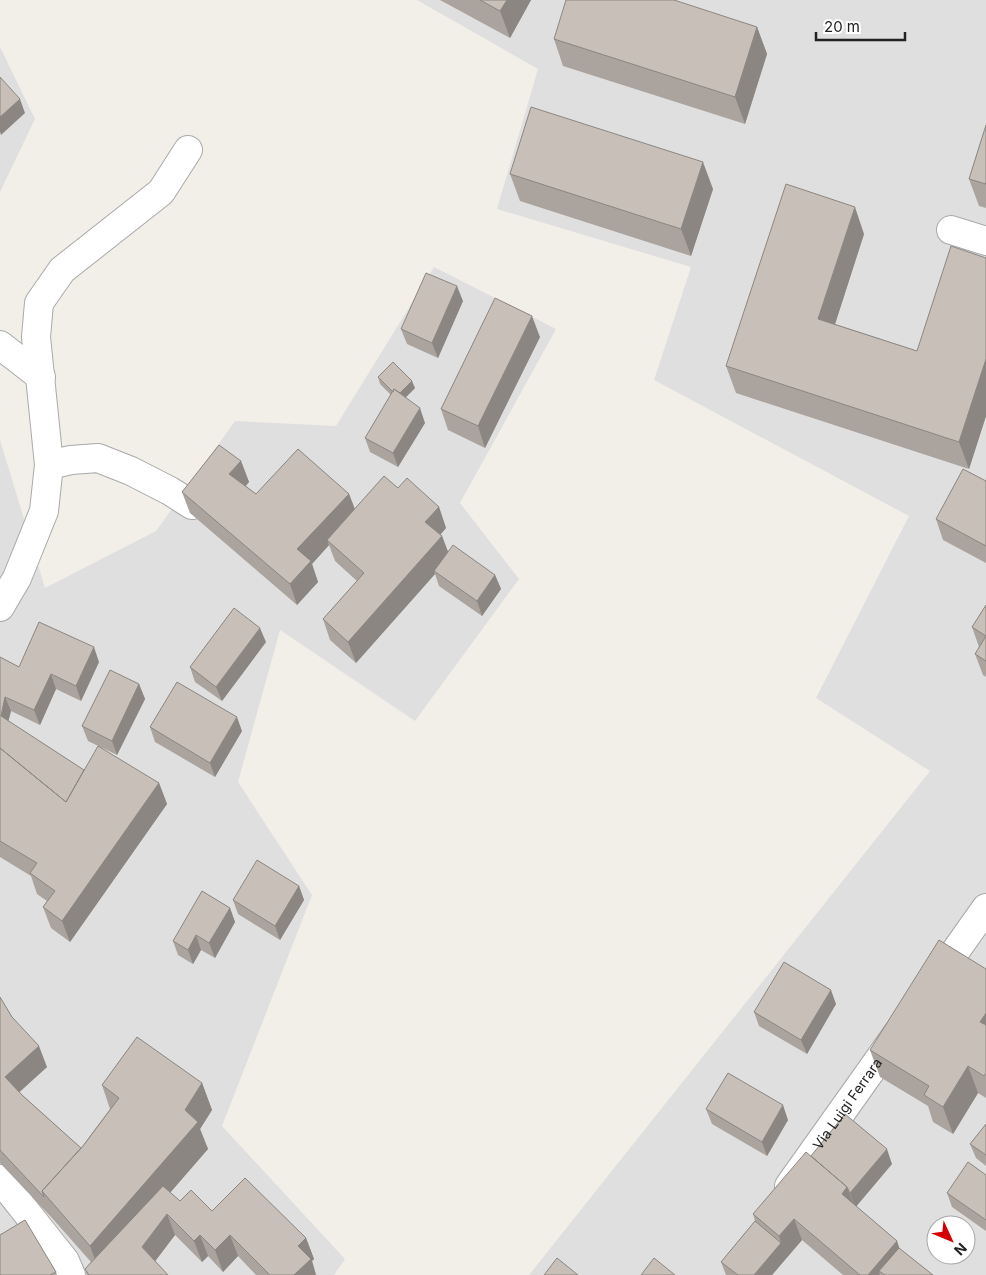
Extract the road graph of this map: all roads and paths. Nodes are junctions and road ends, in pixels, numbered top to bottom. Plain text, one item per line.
1 (188, 150) dead end
2 (951, 230) dead end
3 (986, 241) edge
4 (0, 345) edge
5 (41, 377) junction
6 (49, 465) junction
7 (192, 504) edge
8 (0, 607) edge
9 (986, 908) edge
10 (0, 1179) edge
11 (777, 1203) edge
12 (71, 1275) edge

1 - 5 street
2 - 3 street
4 - 5 street
5 - 6 street
6 - 7 street
6 - 8 street
9 - 11 street, Via Luigi Ferrara
10 - 12 street

